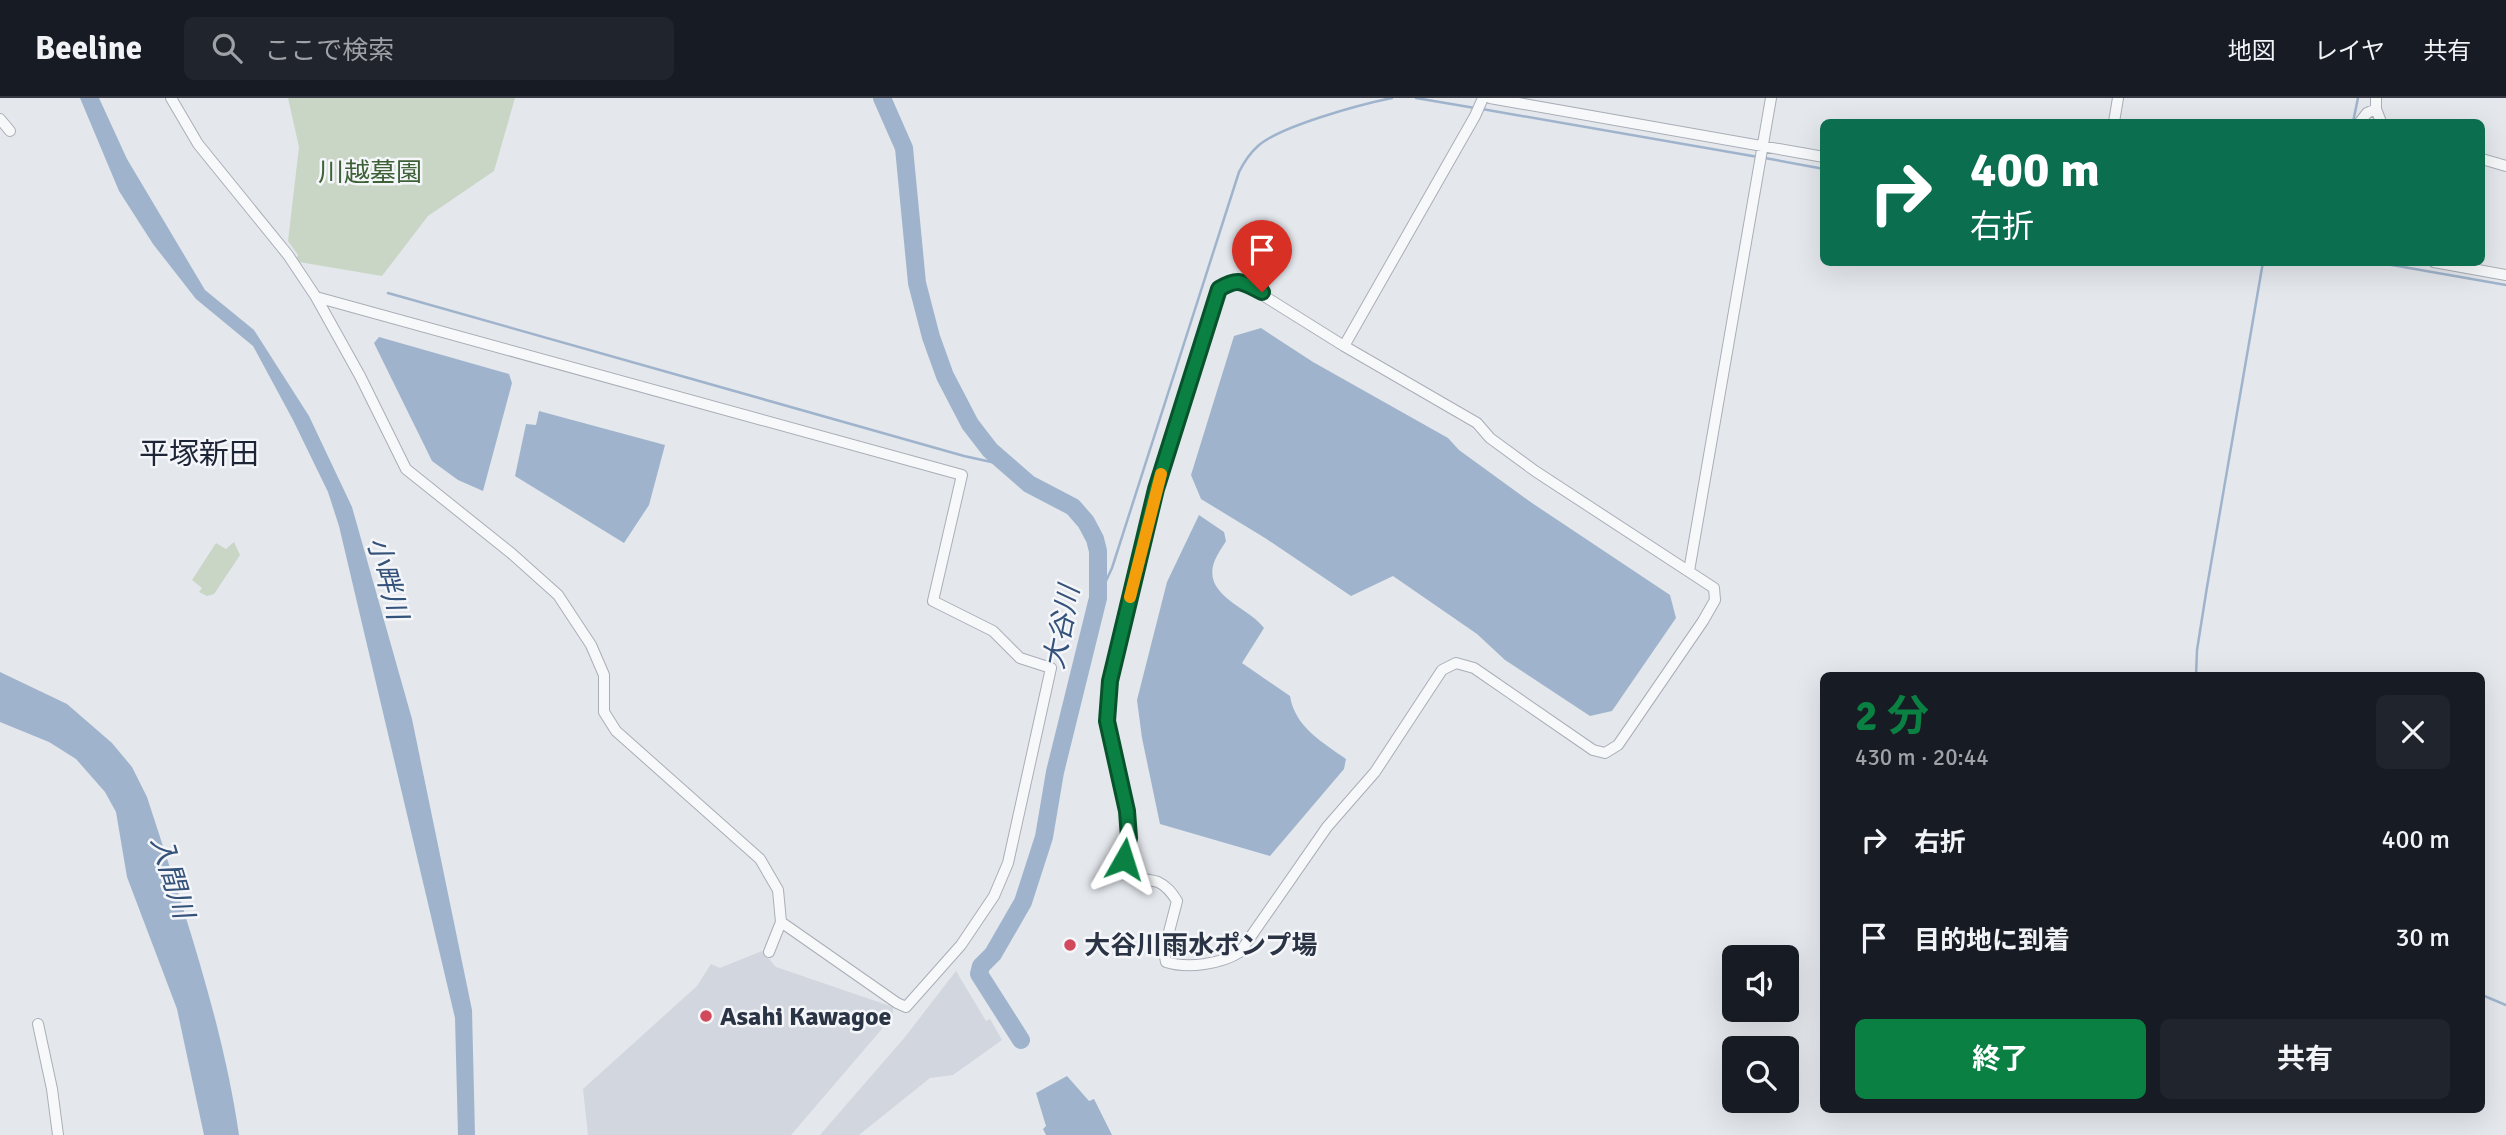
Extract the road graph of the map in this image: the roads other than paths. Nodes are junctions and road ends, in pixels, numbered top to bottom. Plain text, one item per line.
1 (171, 98) edge
2 (1483, 98) edge
3 (1490, 98) edge
4 (1771, 98) edge
5 (2118, 98) edge
6 (2376, 104) edge
7 (0, 119) edge
8 (2114, 119) edge
9 (2362, 119) edge
10 (10, 131) dead end
11 (1762, 146) junction
12 (1820, 156) edge
13 (2485, 160) edge
14 (2506, 166) edge
15 (2456, 266) edge
16 (2506, 275) edge
17 (316, 297) junction
18 (1344, 345) junction
19 (1689, 571) junction
20 (781, 922) junction
21 (769, 952) dead end
22 (38, 1024) dead end
23 (58, 1135) edge

1 - 17 street
2 - 18 street
3 - 11 street
4 - 11 street
5 - 8 street
6 - 9 street
7 - 10 street
11 - 12 street
11 - 19 street
13 - 14 street
15 - 16 street
17 - 20 street
17 - 20 street
18 - 19 street
18 - 19 street
20 - 21 street
22 - 23 street

